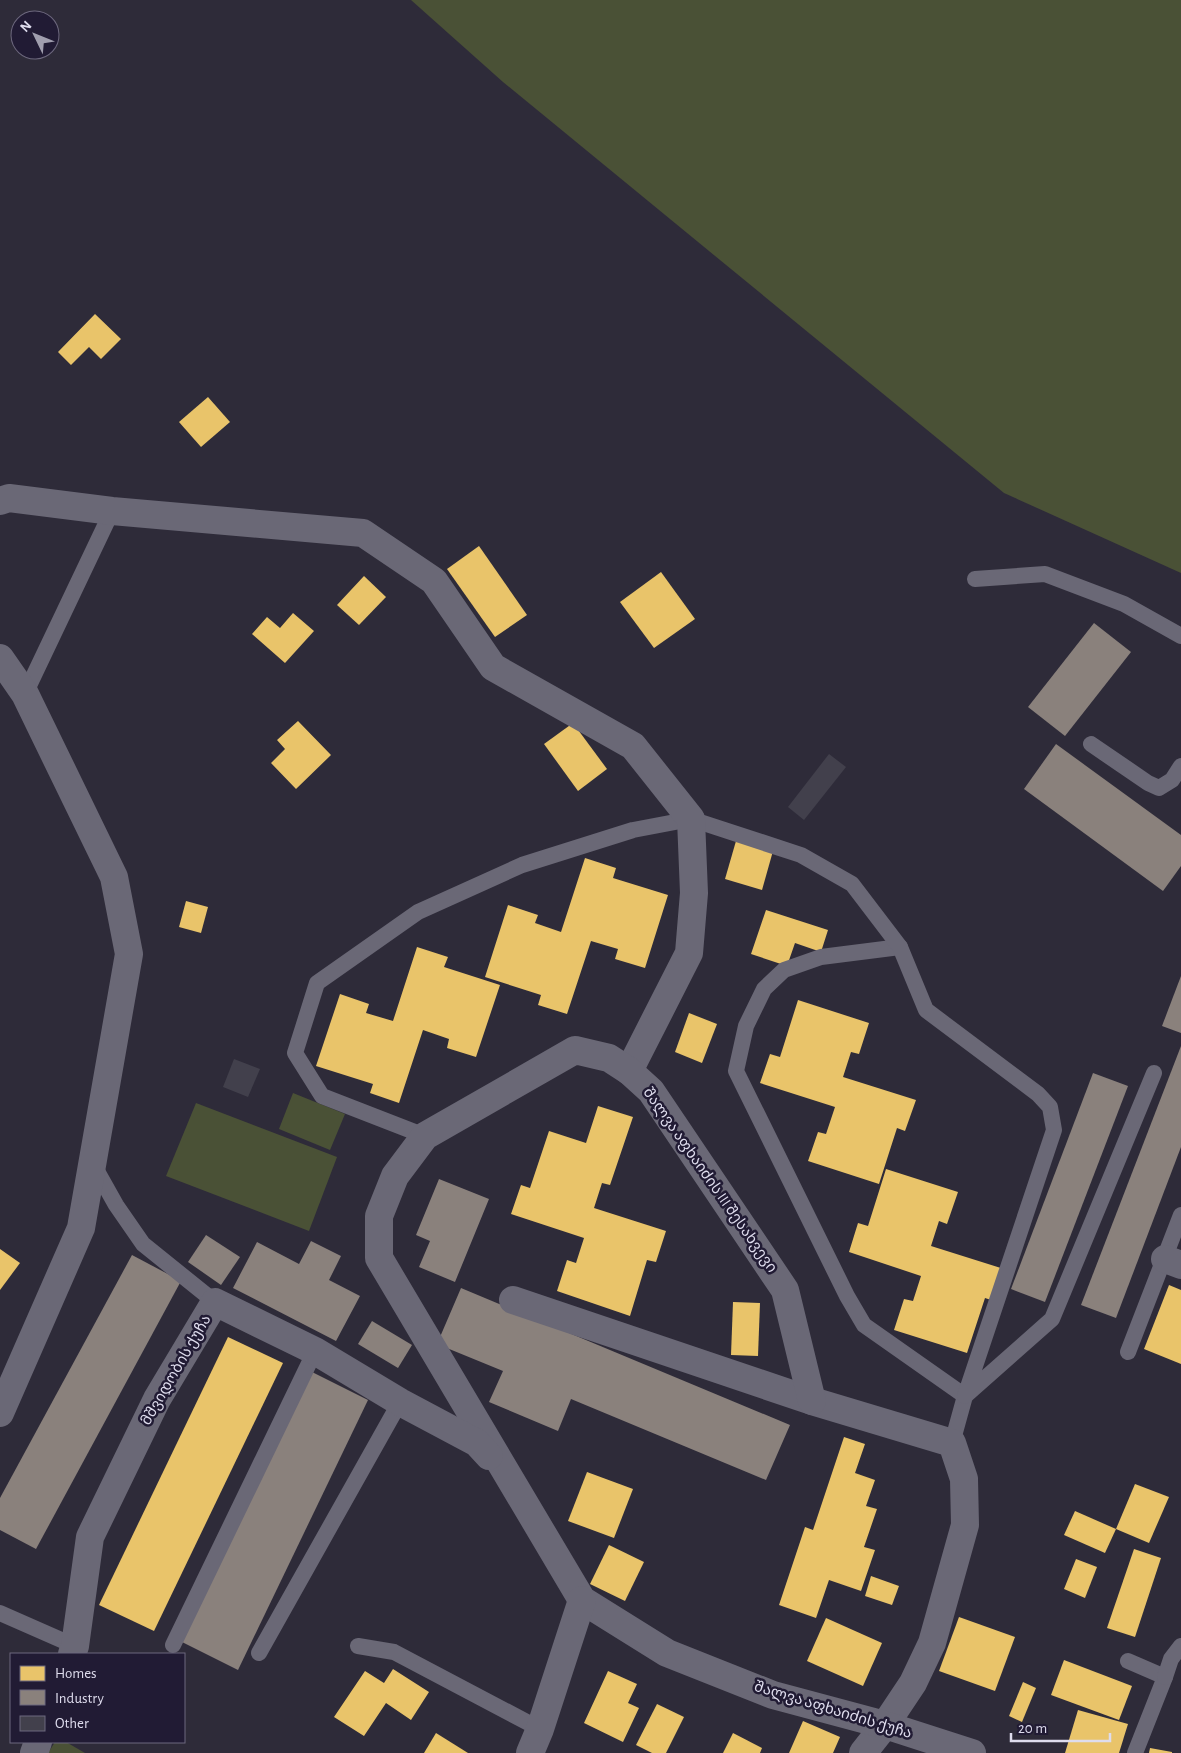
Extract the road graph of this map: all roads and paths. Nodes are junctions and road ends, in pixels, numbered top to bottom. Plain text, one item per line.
1 (0, 501) edge
2 (112, 511) junction
3 (975, 579) dead end
4 (1181, 636) edge
5 (0, 658) edge
6 (25, 694) junction
7 (1091, 744) dead end
8 (1181, 766) edge
9 (691, 819) junction
10 (900, 947) junction
11 (629, 1071) junction
12 (1154, 1073) dead end
13 (425, 1136) junction
14 (93, 1163) junction
15 (1181, 1215) edge
16 (1173, 1262) edge
17 (513, 1300) dead end
18 (215, 1302) junction
19 (315, 1351) junction
20 (1128, 1352) dead end
21 (965, 1396) junction
22 (400, 1402) junction
23 (812, 1402) junction
24 (0, 1413) edge
25 (952, 1443) junction
26 (511, 1482) junction
27 (582, 1600) junction
28 (0, 1613) edge
29 (173, 1645) dead end
30 (358, 1646) dead end
31 (1181, 1646) edge
32 (73, 1650) edge
33 (259, 1653) dead end
34 (1128, 1660) dead end
35 (1165, 1677) junction
36 (885, 1725) junction
37 (535, 1741) edge
38 (863, 1753) edge
39 (972, 1753) edge
40 (1135, 1753) edge

1 - 2 street
2 - 6 lane
2 - 9 street
3 - 4 lane
5 - 6 street
6 - 14 street
7 - 8 lane
9 - 10 lane
9 - 11 street
9 - 13 lane
10 - 21 lane
10 - 21 lane
11 - 13 street, შალვა აფხაიძის III შესახვევი
11 - 23 street, შალვა აფხაიძის III შესახვევი
12 - 21 lane
13 - 26 street, შალვა აფხაიძის III შესახვევი
14 - 18 lane
14 - 24 street
15 - 16 lane
16 - 20 lane
17 - 23 street
18 - 19 street, მშვიდობის ქუჩა
18 - 32 street, მშვიდობის ქუჩა
19 - 22 street, მშვიდობის ქუჩა
19 - 29 lane
21 - 25 lane
22 - 26 street, მშვიდობის ქუჩა
22 - 33 lane
23 - 25 street
25 - 36 street
26 - 27 street, შალვა აფხაიძის ქუჩა
27 - 36 street, შალვა აფხაიძის ქუჩა
27 - 37 street
28 - 32 lane
30 - 37 lane
31 - 35 lane
34 - 35 lane
35 - 40 lane
36 - 38 street
36 - 39 street, შალვა აფხაიძის ქუჩა

